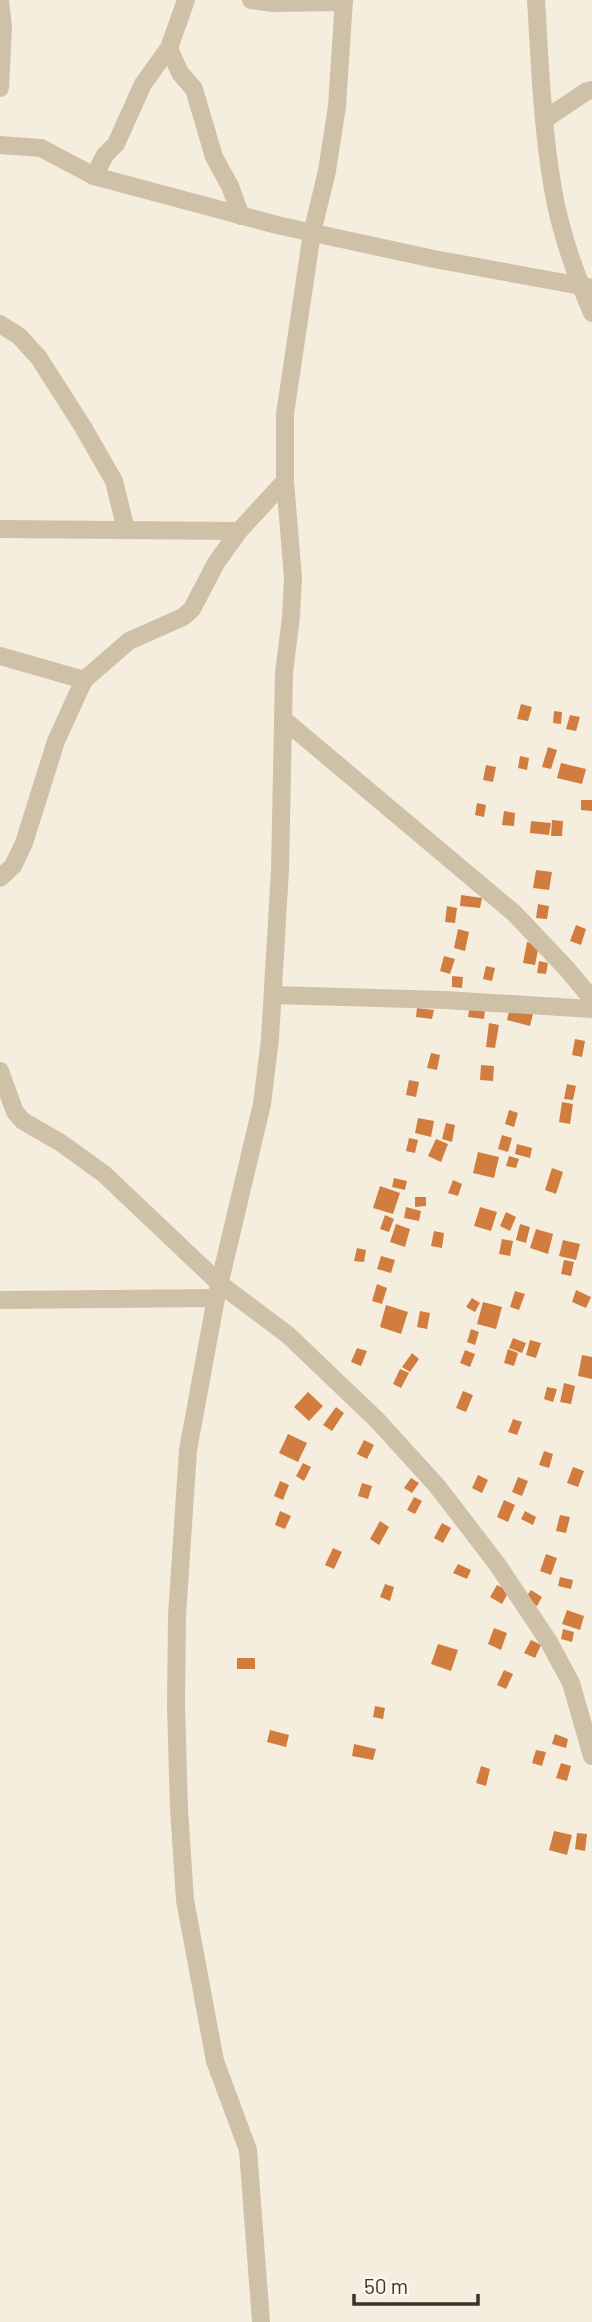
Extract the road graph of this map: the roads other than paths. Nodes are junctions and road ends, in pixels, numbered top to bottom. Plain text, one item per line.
1 (167, 0) edge
2 (251, 0) edge
3 (536, 0) edge
4 (0, 1) edge
5 (186, 1) edge
6 (344, 1) edge
7 (169, 48) junction
8 (0, 88) edge
9 (592, 90) edge
10 (544, 120) junction
11 (0, 145) edge
12 (94, 176) junction
13 (241, 216) junction
14 (312, 233) junction
15 (586, 286) edge
16 (592, 313) edge
17 (0, 324) edge
18 (285, 481) junction
19 (0, 529) edge
20 (126, 530) junction
21 (239, 531) junction
22 (0, 656) edge
23 (84, 680) junction
24 (283, 719) junction
25 (0, 878) edge
26 (274, 995) junction
27 (592, 999) edge
28 (592, 1009) edge
29 (0, 1071) edge
30 (218, 1291) junction
31 (0, 1300) edge
32 (592, 1756) edge
33 (261, 2322) edge

1 - 5 street
2 - 6 street
3 - 10 street
4 - 8 street
5 - 7 street
6 - 14 street
7 - 12 street
7 - 13 street
9 - 10 street
10 - 15 street
11 - 12 street
12 - 13 street
13 - 14 street
14 - 15 street
14 - 18 street
15 - 16 street
17 - 20 street
18 - 21 street
18 - 24 street
19 - 20 street
20 - 21 street
21 - 23 street
22 - 23 street
23 - 25 street
24 - 26 street
24 - 27 street
26 - 28 street
26 - 30 street
29 - 30 street
30 - 31 street
30 - 32 street
30 - 33 street

